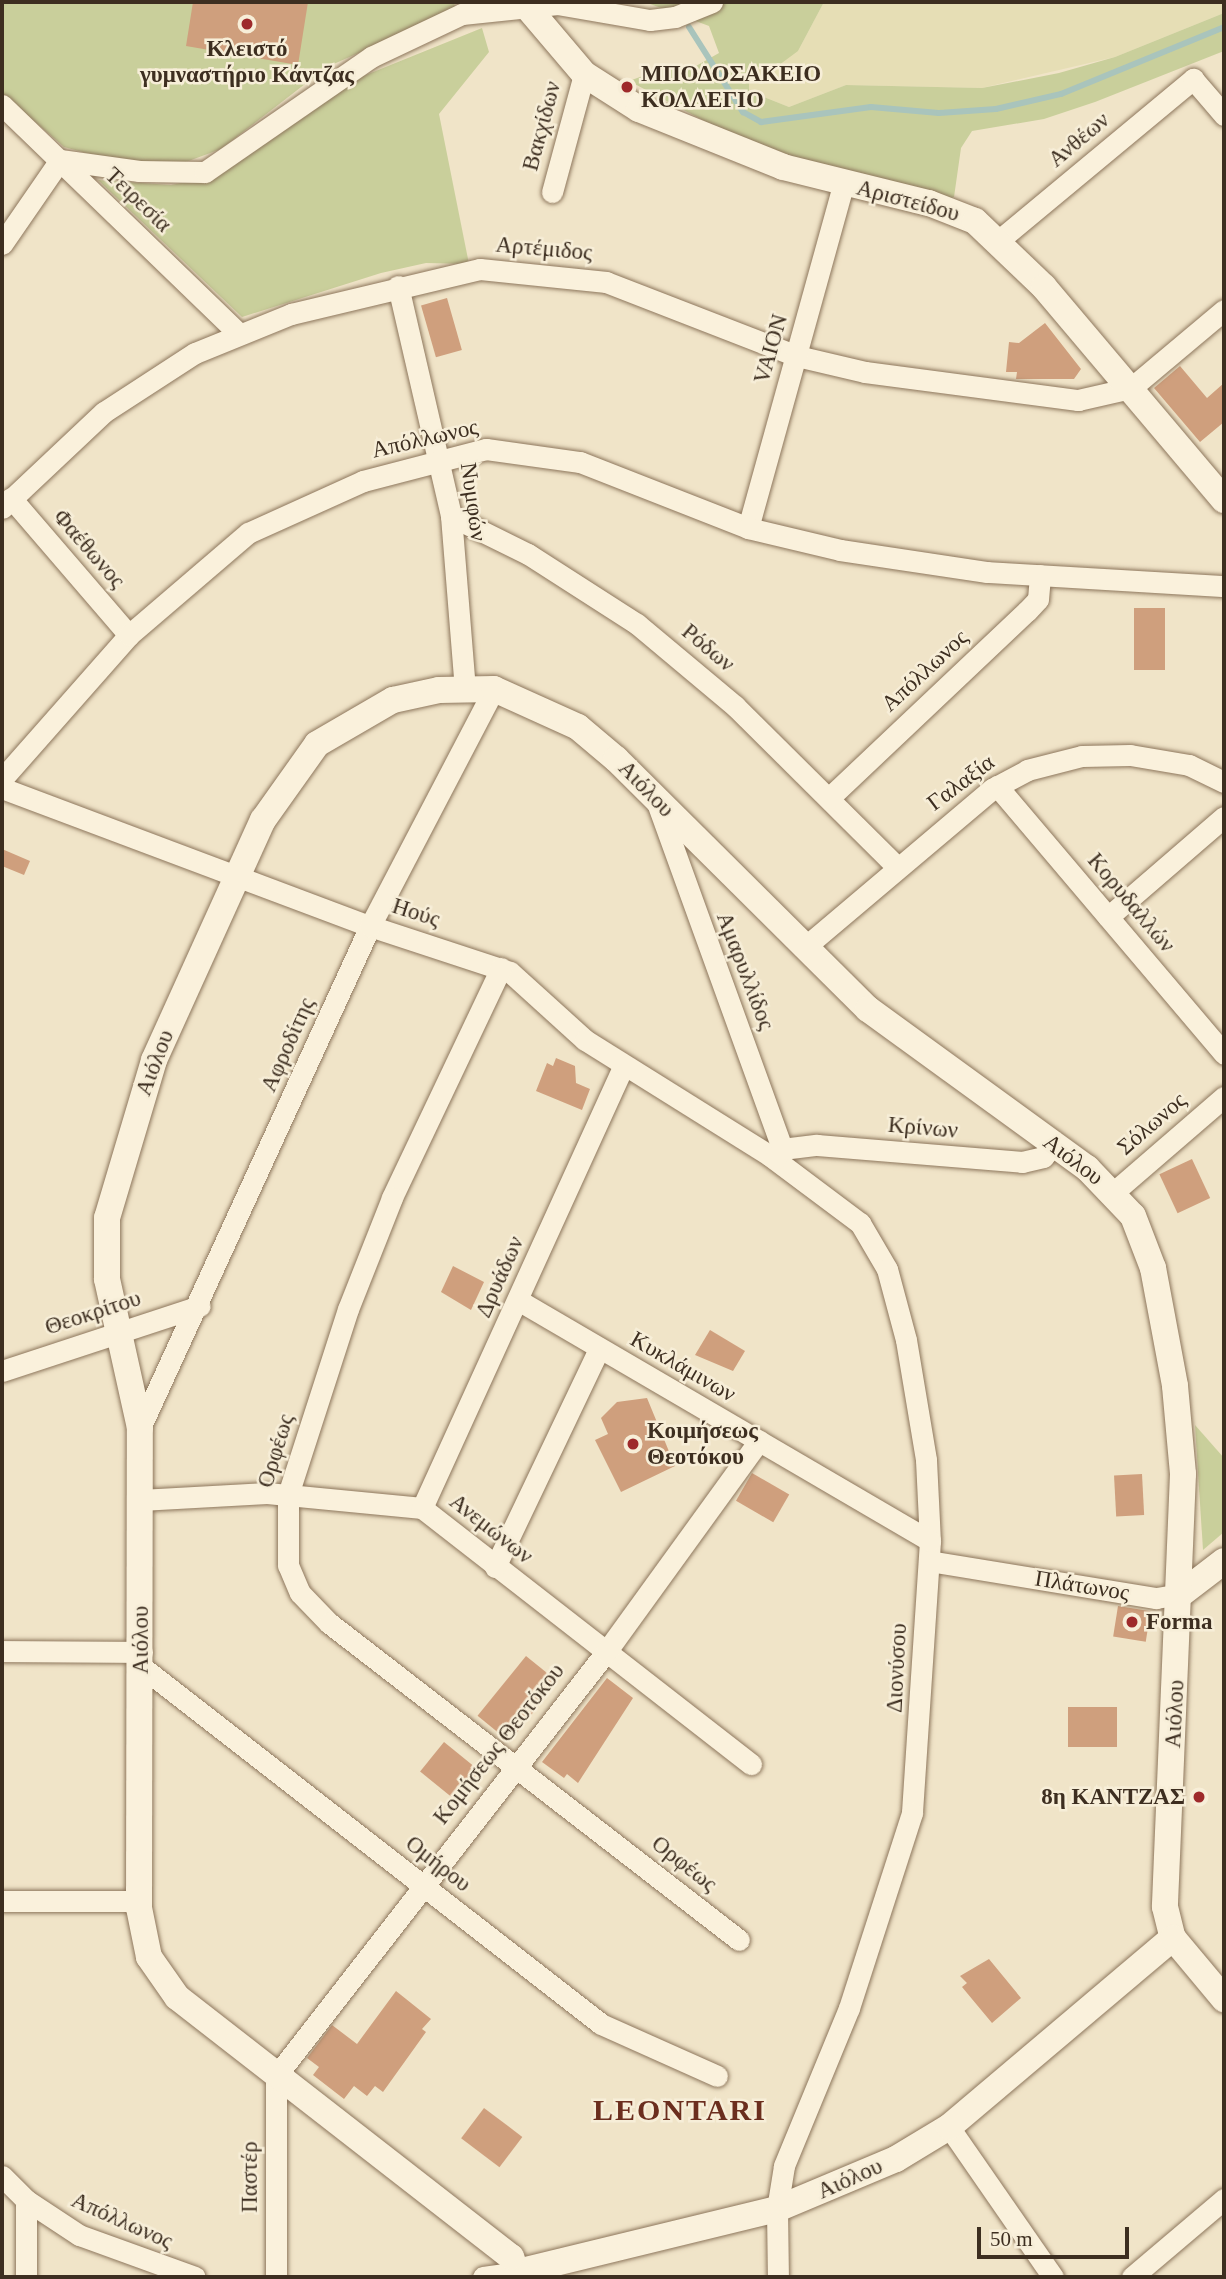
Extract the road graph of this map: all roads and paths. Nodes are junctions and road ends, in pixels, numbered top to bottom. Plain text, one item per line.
1 (712, 2) edge
2 (525, 3) edge
3 (583, 74) junction
4 (2, 106) edge
5 (1224, 115) edge
6 (60, 160) junction
7 (844, 183) junction
8 (552, 192) dead end
9 (998, 241) junction
10 (2, 244) edge
11 (398, 286) junction
12 (1224, 310) edge
13 (238, 333) junction
14 (797, 356) junction
15 (1131, 388) junction
16 (441, 458) junction
17 (1224, 500) edge
18 (6, 503) edge
19 (451, 516) junction
20 (748, 528) junction
21 (1040, 575) junction
22 (1224, 586) edge
23 (129, 635) junction
24 (465, 689) junction
25 (494, 689) junction
26 (2, 779) edge
27 (1224, 782) edge
28 (997, 786) junction
29 (2, 788) edge
30 (829, 798) junction
31 (656, 800) junction
32 (1224, 817) edge
33 (897, 867) junction
34 (236, 876) junction
35 (1108, 917) junction
36 (370, 926) junction
37 (805, 947) junction
38 (501, 968) junction
39 (1224, 1054) edge
40 (623, 1066) junction
41 (1224, 1097) edge
42 (1054, 1145) junction
43 (779, 1154) junction
44 (1115, 1191) junction
45 (518, 1300) junction
46 (200, 1306) junction
47 (118, 1333) junction
48 (599, 1349) junction
49 (2, 1371) edge
50 (139, 1428) junction
51 (759, 1441) junction
52 (288, 1495) junction
53 (139, 1500) junction
54 (422, 1508) junction
55 (930, 1551) junction
56 (1224, 1561) edge
57 (495, 1567) junction
58 (1181, 1594) junction
59 (2, 1651) edge
60 (606, 1653) junction
61 (142, 1659) junction
62 (751, 1764) dead end
63 (514, 1767) junction
64 (422, 1884) junction
65 (2, 1901) edge
66 (139, 1901) junction
67 (1173, 1938) junction
68 (739, 1940) dead end
69 (1224, 1999) edge
70 (276, 2076) junction
71 (718, 2076) dead end
72 (949, 2127) junction
73 (2, 2176) edge
74 (1224, 2199) edge
75 (26, 2200) junction
76 (777, 2209) junction
77 (518, 2275) edge
78 (26, 2277) edge
79 (195, 2277) edge
80 (276, 2277) edge
81 (482, 2277) edge
82 (778, 2277) edge
83 (1053, 2277) edge
84 (1132, 2277) edge

1 - 2 street
2 - 3 street, Αριστείδου
2 - 6 street
3 - 7 street, Αριστείδου
3 - 8 street, Βακχίδων
4 - 6 street, Tειρεσία
5 - 9 street, Ανθέων
6 - 10 street
6 - 13 street, Tειρεσία
7 - 9 street, Αριστείδου
7 - 14 street, VAION
9 - 15 street, Αριστείδου
11 - 13 street, Αρτέμιδος
11 - 14 street, Αρτέμιδος
11 - 16 street, Νυμφών
12 - 15 street
13 - 18 street, Αρτέμιδος
14 - 15 street, Αρτέμιδος
14 - 20 street, VAION
15 - 17 street, Αριστείδου
16 - 19 street, Νυμφών
16 - 20 street, Απόλλωνος
16 - 23 street, Απόλλωνος
18 - 23 street, Φαέθωνος
19 - 24 street, Νυμφών
19 - 30 street, Ρόδων
20 - 21 street, Απόλλωνος
21 - 22 street, Απόλλωνος
21 - 30 street, Απόλλωνος
23 - 26 street, Απόλλωνος
24 - 25 street, Αιόλου
24 - 34 street, Αιόλου
25 - 31 street, Αιόλου
25 - 36 street, Αφροδίτης
27 - 28 street, Γαλαξία
28 - 33 street, Γαλαξία
28 - 35 street, Κορυδαλλών
29 - 34 street, Ηούς
30 - 33 street, Ρόδων
31 - 37 street, Αιόλου
31 - 43 street, Αμαρυλλίδος
32 - 35 street
33 - 37 street, Γαλαξία
34 - 36 street, Ηούς
34 - 47 street, Αιόλου
35 - 39 street, Κορυδαλλών
36 - 38 street, Ηούς
36 - 46 street, Αφροδίτης
37 - 42 street, Αιόλου
38 - 40 street, Ηούς
38 - 52 street, Ορφέως
40 - 43 street, Ηούς
40 - 45 street, Δρυάδων
41 - 44 street, Σόλωνος
42 - 43 street, Κρίνων
42 - 44 street, Αιόλου
43 - 55 street, Διονύσου
44 - 58 street, Αιόλου
45 - 48 street, Κυκλάμινων
45 - 54 street, Δρυάδων
46 - 47 street, Θεοκρίτου
46 - 50 street, Αφροδίτης
47 - 49 street, Θεοκρίτου
47 - 50 street, Αιόλου
48 - 51 street, Κυκλάμινων
48 - 57 street
50 - 53 street, Αιόλου
51 - 55 street, Κυκλάμινων
51 - 60 street, Κομήσεως Θεοτόκου
52 - 53 street, Ανεμώνων
52 - 54 street, Ανεμώνων
52 - 63 street, Ορφέως
53 - 61 street, Αιόλου
54 - 57 street, Ανεμώνων
55 - 58 street, Πλάτωνος
55 - 76 street, Διονύσου
56 - 58 street
57 - 60 street, Ανεμώνων
58 - 67 street, Αιόλου
59 - 61 street
60 - 62 street, Ανεμώνων
60 - 63 street, Κομήσεως Θεοτόκου
61 - 64 street, Ομήρου
61 - 66 street, Αιόλου
63 - 64 street, Κομήσεως Θεοτόκου
63 - 68 street, Ορφέως
64 - 70 street, Κομήσεως Θεοτόκου
64 - 71 street, Ομήρου
65 - 66 street
66 - 70 street, Αιόλου
67 - 69 street
67 - 72 street, Αιόλου
70 - 77 street, Αιόλου
70 - 80 street, Παστέρ
72 - 76 street, Αιόλου
72 - 83 street
73 - 75 street, Απόλλωνος
74 - 84 street
75 - 78 street
75 - 79 street, Απόλλωνος
76 - 77 street, Αιόλου
76 - 82 street, Διονύσου
77 - 81 street

